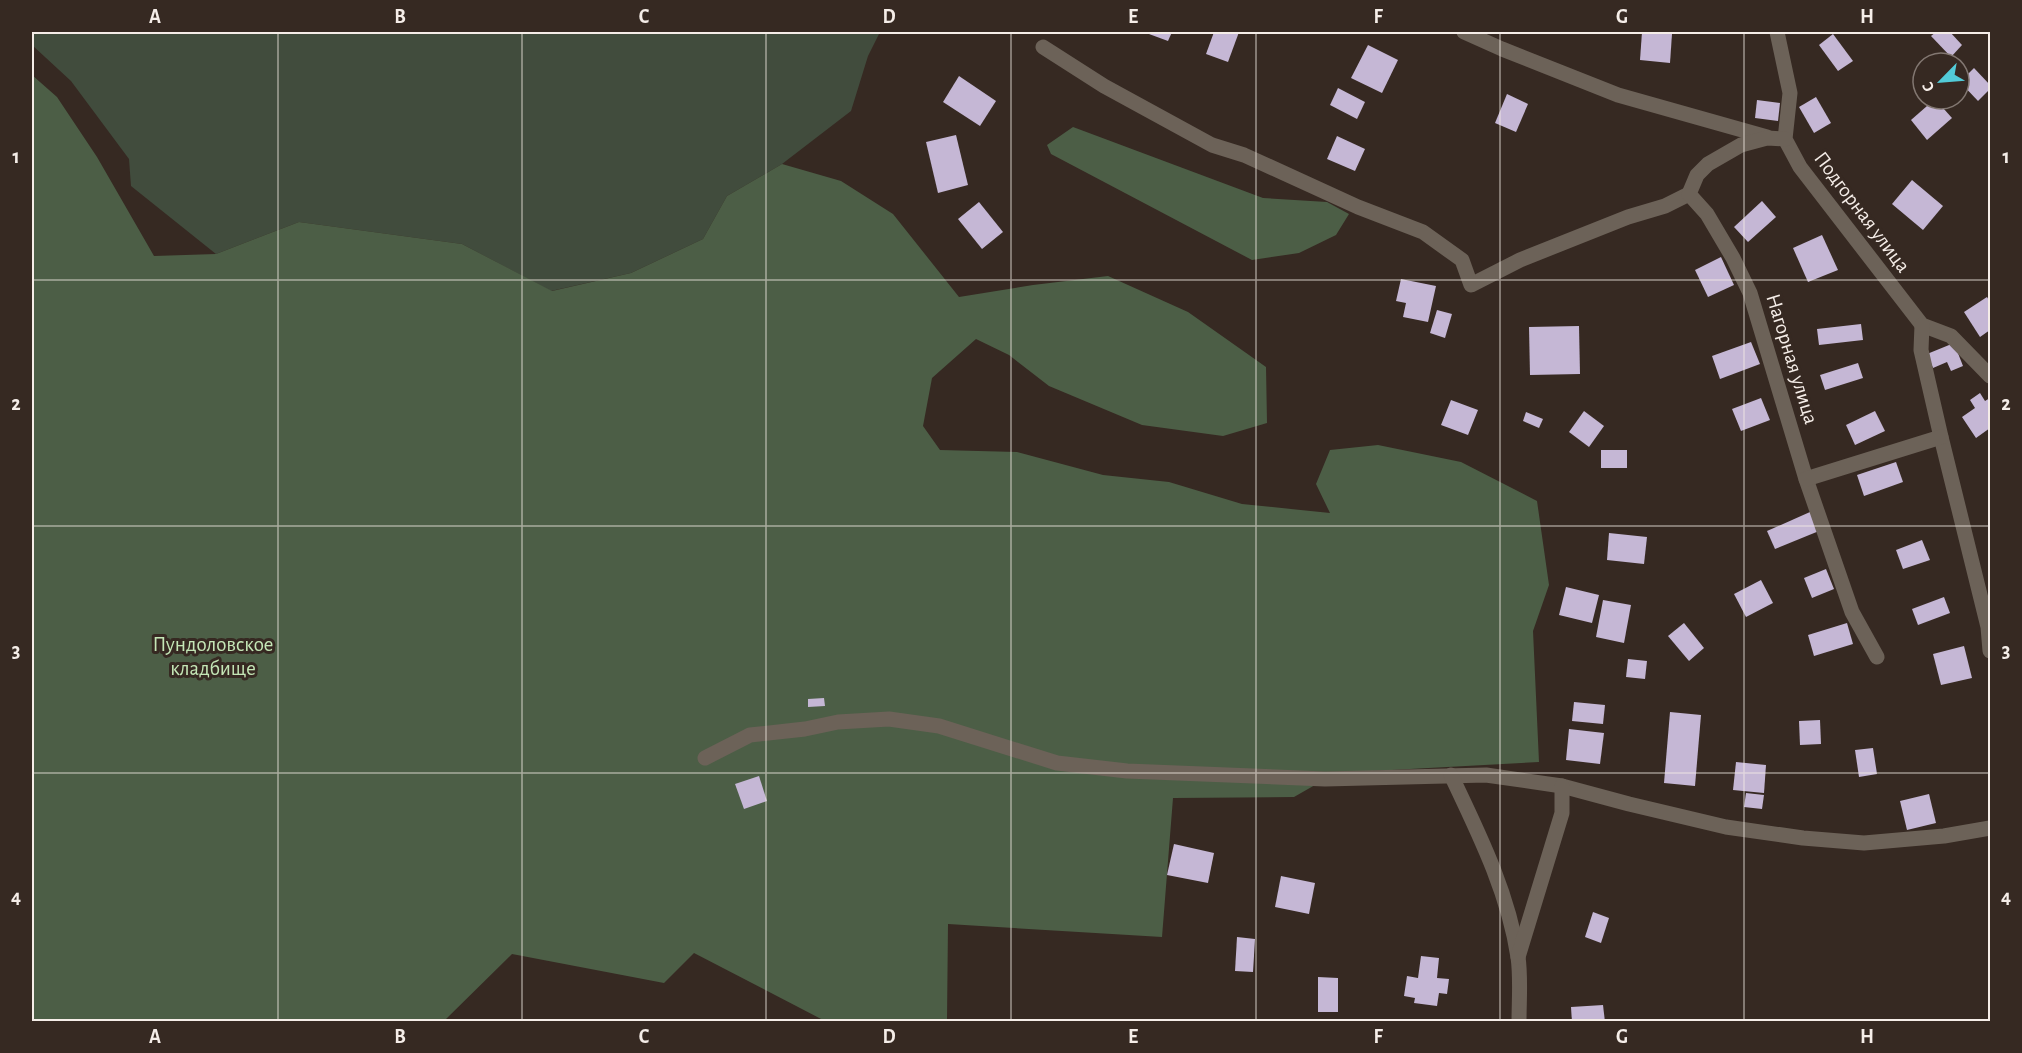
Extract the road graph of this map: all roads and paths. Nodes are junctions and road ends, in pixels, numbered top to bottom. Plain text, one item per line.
1 (1464, 32) edge
2 (1777, 32) edge
3 (1043, 47) dead end
4 (1767, 138) junction
5 (1785, 139) junction
6 (1689, 194) junction
7 (1922, 326) junction
8 (1990, 376) edge
9 (1941, 438) junction
10 (1806, 479) junction
11 (1990, 651) edge
12 (1877, 657) dead end
13 (705, 758) dead end
14 (1451, 775) junction
15 (1562, 786) junction
16 (1990, 828) edge
17 (1518, 958) junction
18 (1519, 1022) edge

1 - 4 street
2 - 5 street
3 - 6 street
4 - 5 street
4 - 6 street
5 - 7 street, Подгорная улица
6 - 10 street, Нагорная улица
7 - 8 street
7 - 9 street
9 - 10 street
9 - 11 street
10 - 12 street, Нагорная улица
13 - 14 street
14 - 15 street
14 - 17 street
15 - 16 street
15 - 17 street
17 - 18 street

